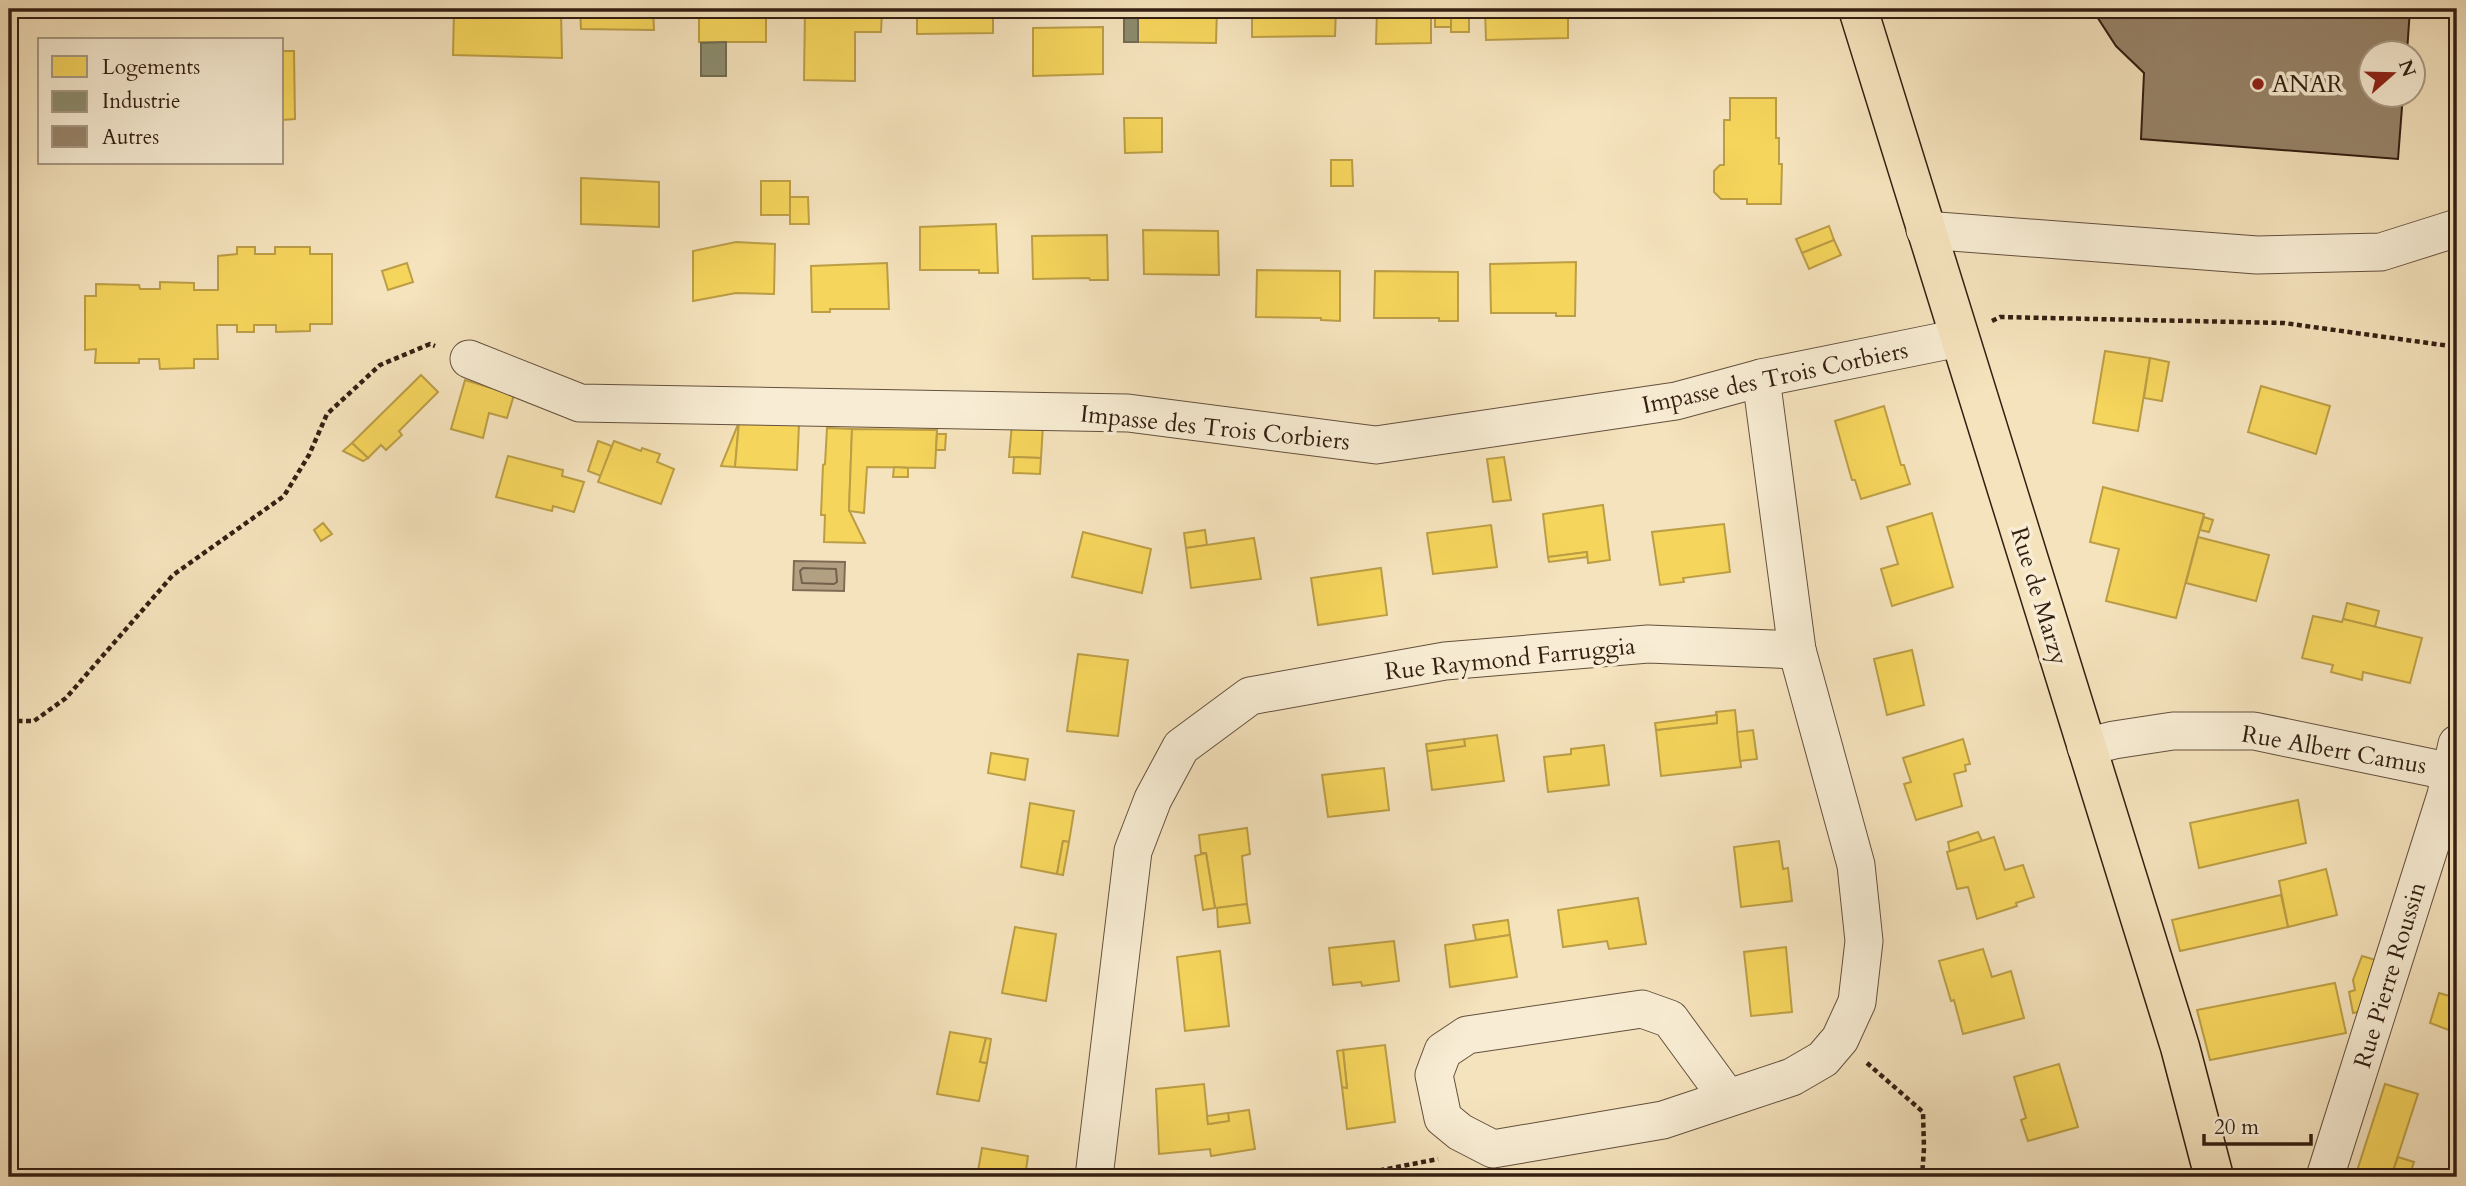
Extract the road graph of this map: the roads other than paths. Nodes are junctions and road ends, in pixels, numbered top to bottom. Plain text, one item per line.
1 (1857, 11) edge
2 (2457, 228) edge
3 (1925, 230) junction
4 (1959, 338) junction
5 (469, 359) road end
6 (1761, 378) junction
7 (1797, 650) junction
8 (2086, 747) junction
9 (2455, 763) edge
10 (1727, 1097) junction
11 (1094, 1177) edge
12 (2214, 1177) edge
13 (2325, 1177) edge

1 - 3 main road, Rue de Marzy
2 - 3 street
3 - 4 main road, Rue de Marzy
4 - 6 street, Impasse des Trois Corbiers
4 - 8 main road, Rue de Marzy
5 - 6 street, Impasse des Trois Corbiers
6 - 7 street
7 - 10 street
7 - 11 street, Rue Raymond Farruggia
8 - 9 street, Rue Albert Camus
8 - 12 main road, Rue de Marzy
9 - 13 street, Rue Pierre Roussin
10 - 10 street

